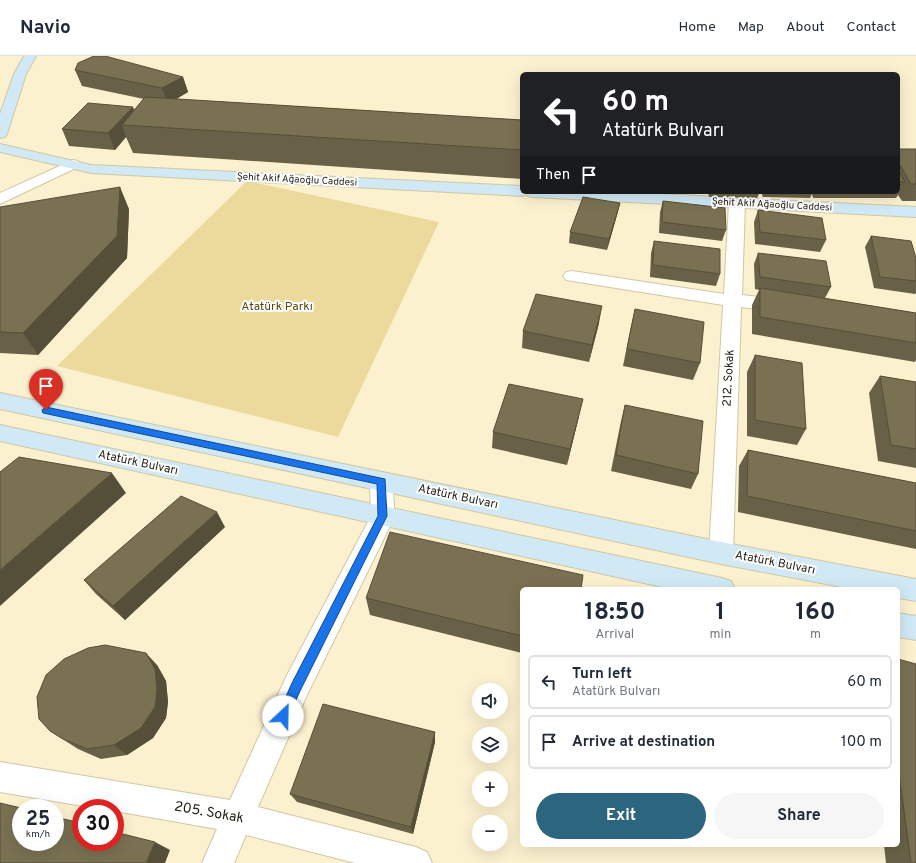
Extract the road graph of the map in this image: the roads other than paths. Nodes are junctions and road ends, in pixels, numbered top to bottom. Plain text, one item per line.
1 (30, 56) edge
2 (0, 134) edge
3 (0, 148) edge
4 (73, 164) junction
5 (520, 192) edge
6 (569, 194) edge
7 (0, 199) edge
8 (737, 203) junction
9 (916, 212) edge
10 (572, 276) dead end
11 (733, 301) junction
12 (798, 307) edge
13 (0, 401) edge
14 (0, 432) edge
15 (381, 481) junction
16 (383, 516) junction
17 (721, 553) junction
18 (713, 587) edge
19 (916, 590) edge
20 (900, 625) edge
21 (916, 628) edge
22 (0, 777) edge
23 (238, 817) junction
24 (218, 863) edge
25 (416, 863) edge

1 - 2 main road
3 - 4 main road, Şehit Akif Ağaoğlu Caddesi
4 - 5 main road, Şehit Akif Ağaoğlu Caddesi
4 - 7 street
6 - 8 main road, Şehit Akif Ağaoğlu Caddesi
8 - 9 main road, Şehit Akif Ağaoğlu Caddesi
8 - 11 street, 212. Sokak
10 - 11 street
11 - 12 street
11 - 17 street, 212. Sokak
13 - 15 main road, Atatürk Bulvarı
14 - 16 main road, Atatürk Bulvarı
15 - 16 street
15 - 17 main road, Atatürk Bulvarı
16 - 18 main road, Atatürk Bulvarı
16 - 23 street
17 - 19 main road, Atatürk Bulvarı
20 - 21 main road
22 - 23 street, 205. Sokak
23 - 24 street
23 - 25 street, 205. Sokak

